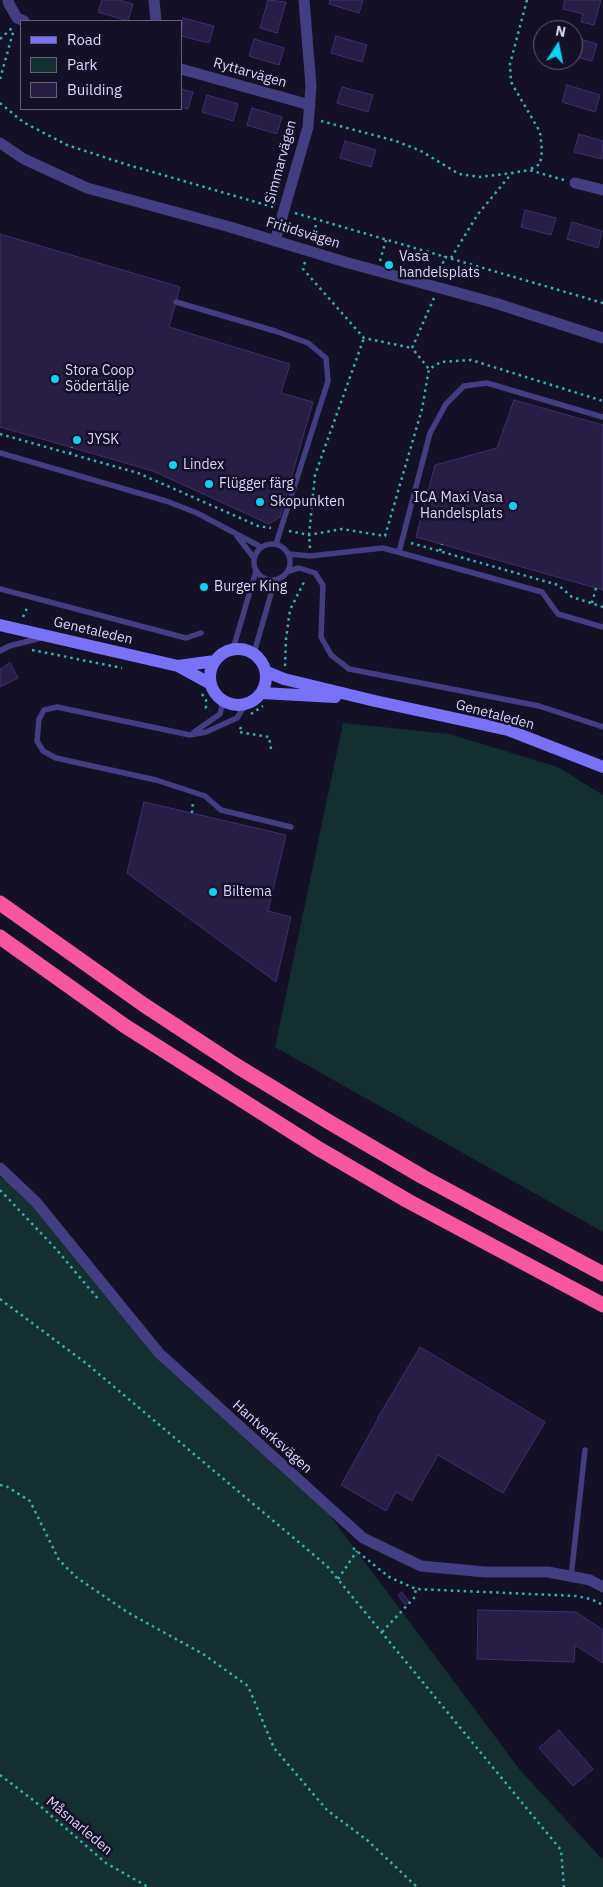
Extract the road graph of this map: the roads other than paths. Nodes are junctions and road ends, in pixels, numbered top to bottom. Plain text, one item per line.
1 (8, 0) edge
2 (154, 0) edge
3 (304, 0) edge
4 (22, 20) edge
5 (156, 20) edge
6 (182, 69) edge
7 (310, 105) junction
8 (0, 142) edge
9 (575, 183) road end
10 (603, 190) edge
11 (275, 241) junction
12 (176, 302) dead end
13 (603, 338) edge
14 (603, 417) edge
15 (0, 453) edge
16 (236, 535) junction
17 (276, 544) junction
18 (261, 547) junction
19 (399, 552) junction
20 (289, 554) junction
21 (254, 558) junction
22 (256, 571) junction
23 (288, 571) junction
24 (275, 580) junction
25 (0, 589) edge
26 (0, 626) edge
27 (603, 626) edge
28 (201, 633) dead end
29 (48, 636) junction
30 (233, 649) junction
31 (0, 651) edge
32 (254, 653) junction
33 (215, 660) junction
34 (178, 666) junction
35 (267, 672) junction
36 (211, 684) junction
37 (262, 693) junction
38 (223, 701) junction
39 (375, 701) junction
40 (245, 705) junction
41 (603, 727) edge
42 (190, 735) junction
43 (603, 767) edge
44 (291, 827) dead end
45 (0, 903) edge
46 (0, 937) edge
47 (0, 1168) edge
48 (603, 1274) edge
49 (603, 1305) edge
50 (585, 1450) dead end
51 (571, 1577) junction
52 (603, 1587) edge

1 - 4 street
2 - 5 street
3 - 7 street, Simmarvägen
6 - 7 street, Ryttarvägen
7 - 11 street, Simmarvägen
8 - 11 street, Fritidsvägen
9 - 10 street
11 - 13 street, Fritidsvägen
12 - 17 lane
14 - 19 lane
15 - 16 lane
16 - 18 lane
16 - 21 lane
17 - 18 lane
17 - 20 lane
18 - 21 lane
19 - 20 lane
19 - 27 lane
20 - 23 lane
21 - 22 lane
22 - 24 lane
22 - 30 lane
23 - 24 lane
23 - 41 lane
24 - 32 lane
25 - 28 lane
26 - 29 main road, Genetaleden
29 - 31 lane
29 - 34 main road, Genetaleden
30 - 32 main road
30 - 33 main road, Genetaleden
32 - 35 main road
33 - 34 main road, Genetaleden
33 - 36 main road
34 - 36 main road, Genetaleden
35 - 37 main road
35 - 39 main road, Genetaleden
36 - 38 main road, Genetaleden
37 - 39 main road, Genetaleden
37 - 40 main road
38 - 40 main road
38 - 42 lane
39 - 43 main road, Genetaleden
40 - 42 lane
42 - 44 lane
45 - 48 highway
46 - 49 highway
47 - 51 street, Hantverksvägen
50 - 51 lane
51 - 52 street, Hantverksvägen

